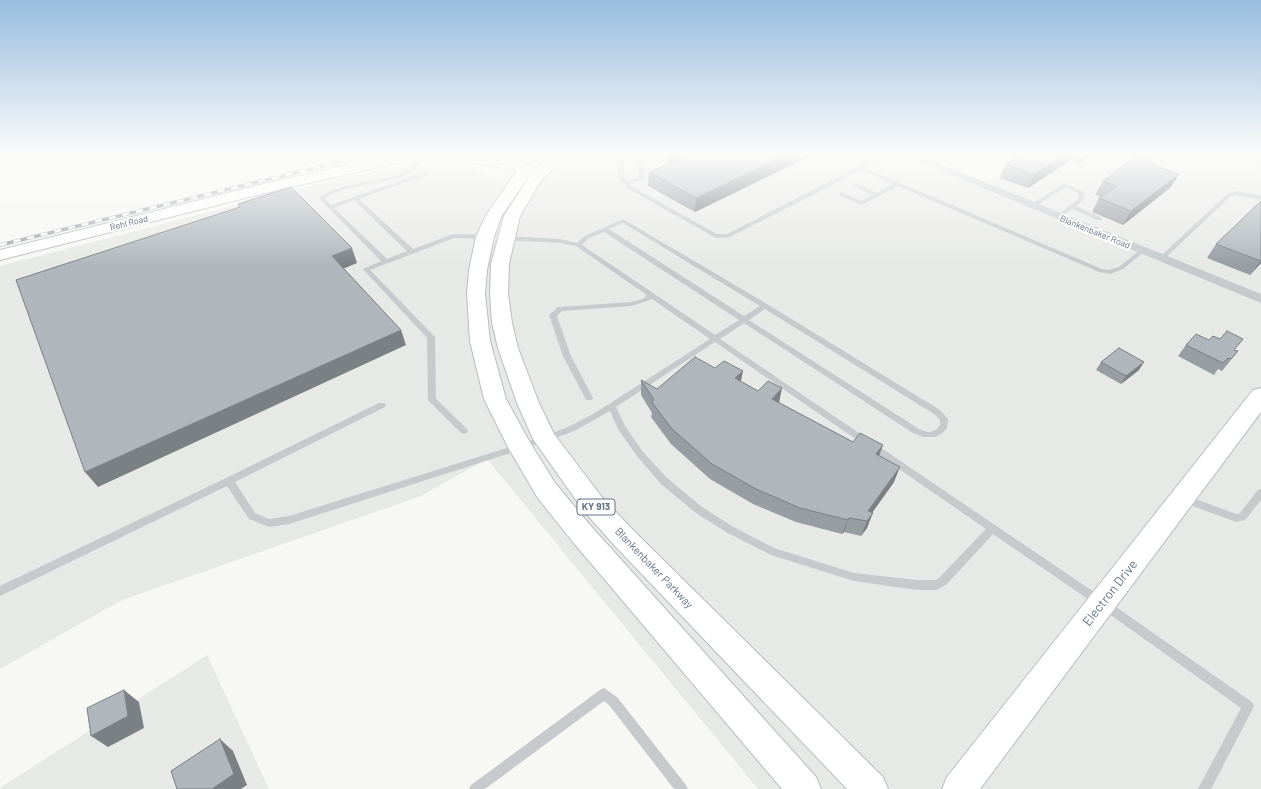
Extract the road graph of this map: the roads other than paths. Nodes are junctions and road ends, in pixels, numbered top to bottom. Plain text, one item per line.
1 (256, 192) edge
2 (335, 192) edge
3 (373, 192) edge
4 (526, 192) edge
5 (638, 192) edge
6 (814, 192) edge
7 (870, 192) edge
8 (883, 192) edge
9 (915, 192) edge
10 (998, 192) edge
11 (1053, 192) edge
12 (1078, 192) edge
13 (841, 194) dead end
14 (877, 195) junction
15 (355, 198) junction
16 (1261, 198) edge
17 (1032, 206) junction
18 (330, 207) junction
19 (1072, 207) junction
20 (1059, 217) junction
21 (1100, 218) dead end
22 (604, 229) junction
23 (495, 238) junction
24 (578, 245) junction
25 (411, 251) junction
26 (1142, 251) junction
27 (0, 255) edge
28 (1162, 258) junction
29 (385, 261) junction
30 (652, 295) junction
31 (1261, 299) edge
32 (765, 306) junction
33 (744, 320) junction
34 (716, 338) junction
35 (1261, 396) edge
36 (589, 398) dead end
37 (382, 405) dead end
38 (612, 406) junction
39 (464, 431) dead end
40 (545, 439) junction
41 (520, 447) junction
42 (229, 481) junction
43 (1261, 493) edge
44 (1183, 498) junction
45 (993, 528) junction
46 (0, 591) edge
47 (1102, 603) junction
48 (474, 789) edge
49 (682, 789) edge
50 (804, 789) edge
51 (872, 789) edge
52 (959, 789) edge
53 (1205, 789) edge

1 - 27 main road, Rehl Road
2 - 18 lane
3 - 15 lane
4 - 23 main road, Blankenbaker Parkway / KY 913
5 - 6 lane
7 - 14 lane
8 - 14 lane
9 - 26 lane
10 - 17 street, Blankenbaker Road
11 - 17 lane
12 - 19 lane
13 - 14 lane
15 - 18 lane
15 - 25 lane
16 - 28 lane
17 - 20 street, Blankenbaker Road
18 - 29 lane
19 - 20 lane
19 - 21 lane
20 - 26 street, Blankenbaker Road
22 - 24 lane
22 - 32 lane
22 - 33 lane
23 - 24 lane
23 - 25 lane
23 - 40 main road, Blankenbaker Parkway / KY 913
23 - 41 main road, Blankenbaker Parkway / KY 913
24 - 30 lane
25 - 29 lane
26 - 28 street, Blankenbaker Road
28 - 31 street, Blankenbaker Road
29 - 39 lane
30 - 34 lane
30 - 36 lane
32 - 33 lane
32 - 33 lane
33 - 34 lane
34 - 38 lane
34 - 45 lane
35 - 44 main road, Electron Drive
37 - 42 lane
38 - 40 lane
38 - 45 lane
40 - 41 lane
40 - 51 main road, Blankenbaker Parkway / KY 913
41 - 42 lane
41 - 50 main road, Blankenbaker Parkway / KY 913
42 - 46 lane
43 - 44 lane
44 - 47 main road, Electron Drive
45 - 47 lane
47 - 52 main road, Electron Drive
47 - 53 lane
48 - 49 lane

